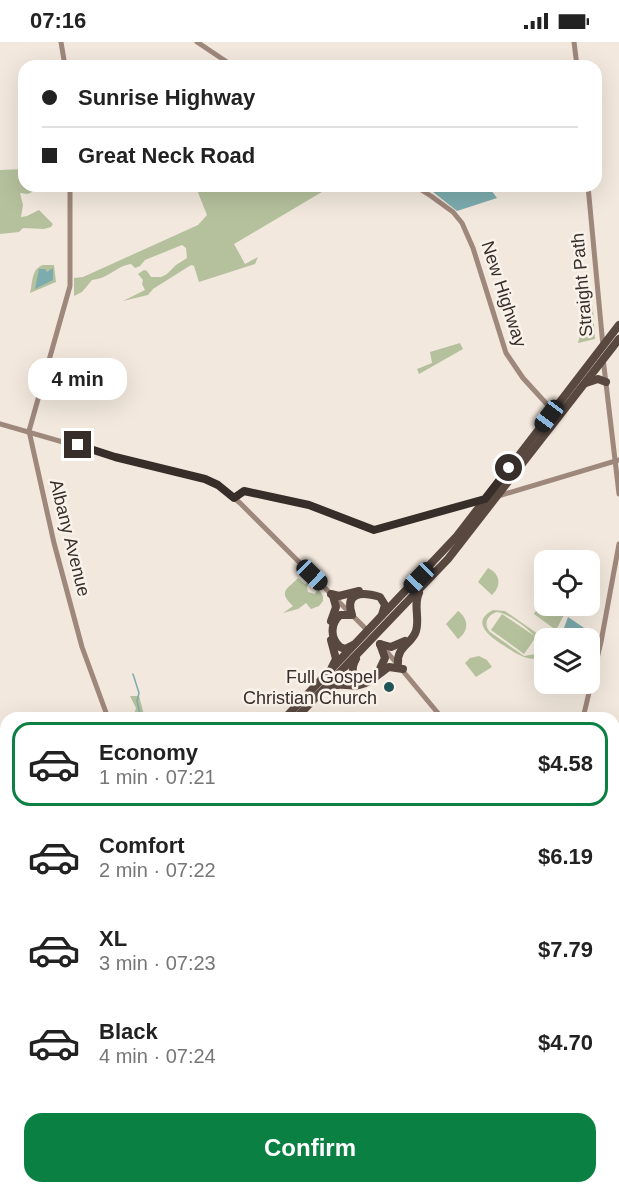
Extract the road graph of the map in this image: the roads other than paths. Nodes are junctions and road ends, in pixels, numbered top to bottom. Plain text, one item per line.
1 (61, 42) edge
2 (197, 42) edge
3 (575, 42) edge
4 (63, 60) edge
5 (224, 60) edge
6 (576, 60) edge
7 (70, 192) edge
8 (425, 192) edge
9 (589, 192) edge
10 (619, 325) edge
11 (619, 339) edge
12 (603, 346) junction
13 (603, 360) junction
14 (582, 380) junction
15 (606, 382) junction
16 (556, 414) junction
17 (0, 424) edge
18 (29, 431) junction
19 (617, 461) edge
20 (510, 481) junction
21 (515, 490) junction
22 (619, 494) edge
23 (498, 495) junction
24 (234, 498) junction
25 (485, 499) junction
26 (619, 544) edge
27 (422, 587) junction
28 (405, 593) junction
29 (332, 595) junction
30 (355, 618) junction
31 (381, 618) junction
32 (392, 619) junction
33 (379, 642) junction
34 (357, 643) junction
35 (357, 655) junction
36 (400, 666) junction
37 (330, 671) junction
38 (323, 690) junction
39 (106, 712) edge
40 (291, 712) edge
41 (302, 712) edge
42 (437, 712) edge
43 (585, 712) edge

1 - 4 main road
2 - 5 main road
3 - 6 main road
7 - 18 main road, Albany Avenue
8 - 16 main road, New Highway
9 - 12 main road, Straight Path
10 - 12 highway
11 - 13 highway
12 - 13 main road, Straight Path
12 - 14 highway
13 - 14 highway
13 - 15 main road, Straight Path
14 - 15 highway
14 - 16 highway
15 - 19 main road, Straight Path
16 - 20 highway
16 - 25 highway
17 - 18 main road
18 - 24 main road
18 - 39 main road, Albany Avenue
19 - 21 main road
19 - 22 main road
20 - 21 highway
20 - 23 highway
21 - 23 main road
23 - 25 main road
23 - 27 highway
24 - 25 main road
24 - 29 main road
25 - 28 highway
26 - 43 main road
27 - 32 highway
27 - 36 highway
28 - 29 highway
28 - 31 highway
29 - 30 main road
29 - 37 highway
30 - 31 highway
30 - 33 main road
30 - 34 highway
31 - 34 highway
32 - 33 highway
32 - 35 highway
33 - 35 highway
33 - 36 main road
34 - 37 highway
35 - 38 highway
36 - 38 highway
36 - 42 main road
37 - 40 highway
38 - 41 highway

